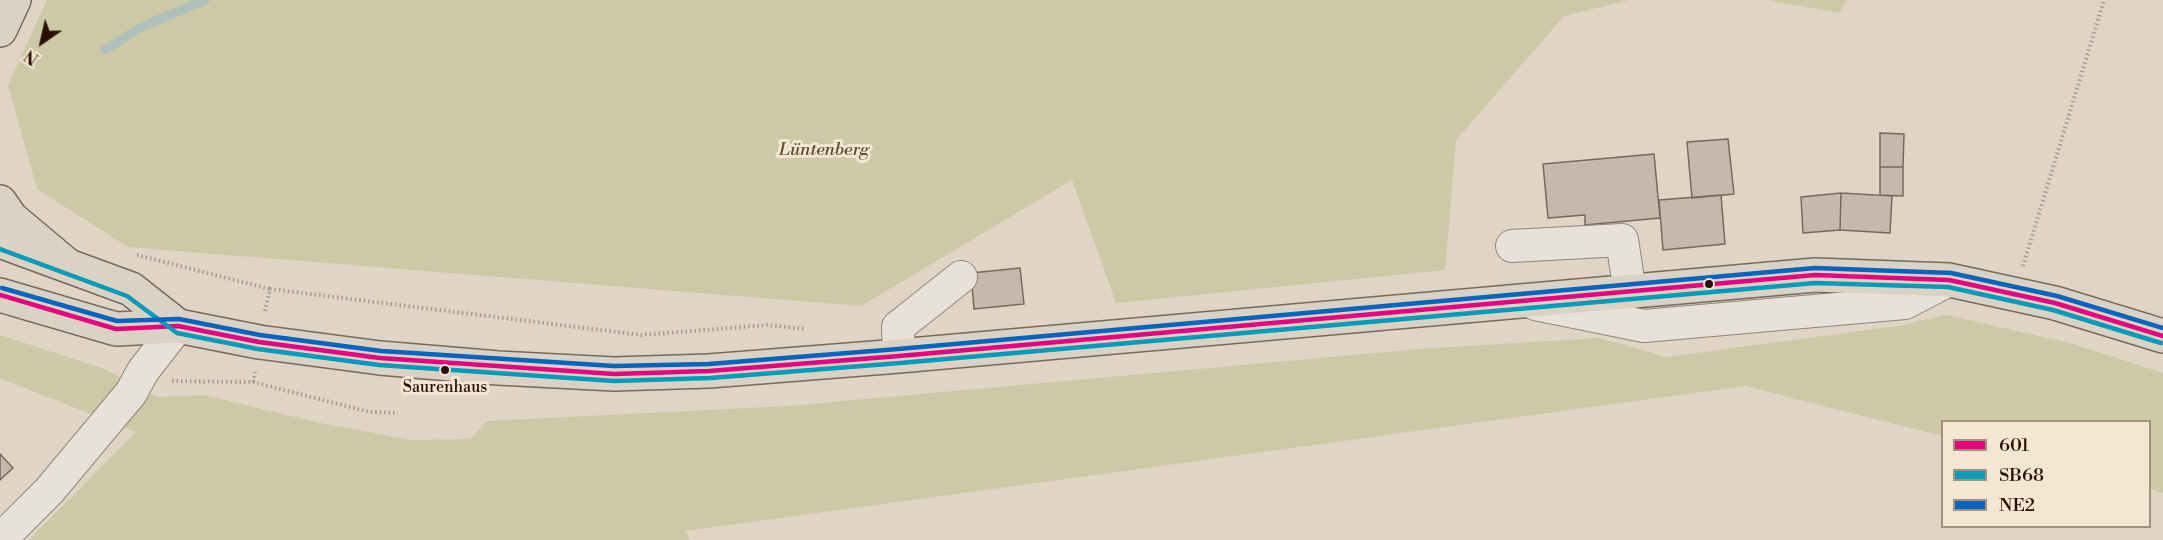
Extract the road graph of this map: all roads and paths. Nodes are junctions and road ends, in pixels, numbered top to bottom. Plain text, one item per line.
1 (14, 0) edge
2 (2104, 0) edge
3 (0, 30) edge
4 (0, 202) edge
5 (0, 241) edge
6 (1512, 246) dead end
7 (127, 252) dead end
8 (67, 265) junction
9 (2011, 265) dead end
10 (961, 277) dead end
11 (1949, 280) junction
12 (270, 289) junction
13 (1630, 292) junction
14 (0, 295) edge
15 (1522, 301) junction
16 (178, 326) junction
17 (812, 330) dead end
18 (2163, 336) edge
19 (259, 342) junction
20 (899, 356) junction
21 (143, 371) junction
22 (253, 382) junction
23 (398, 413) dead end
24 (0, 540) edge

1 - 3 main road
2 - 9 path
4 - 8 main road
5 - 8 main road
6 - 13 street
7 - 12 path
8 - 16 main road
10 - 20 street
11 - 13 main road
11 - 15 street
11 - 18 main road
12 - 17 path
12 - 19 path
13 - 15 main road
14 - 16 main road
15 - 20 main road
16 - 19 main road
16 - 21 street
19 - 20 main road
19 - 22 path
21 - 22 path
21 - 24 street
22 - 23 path

